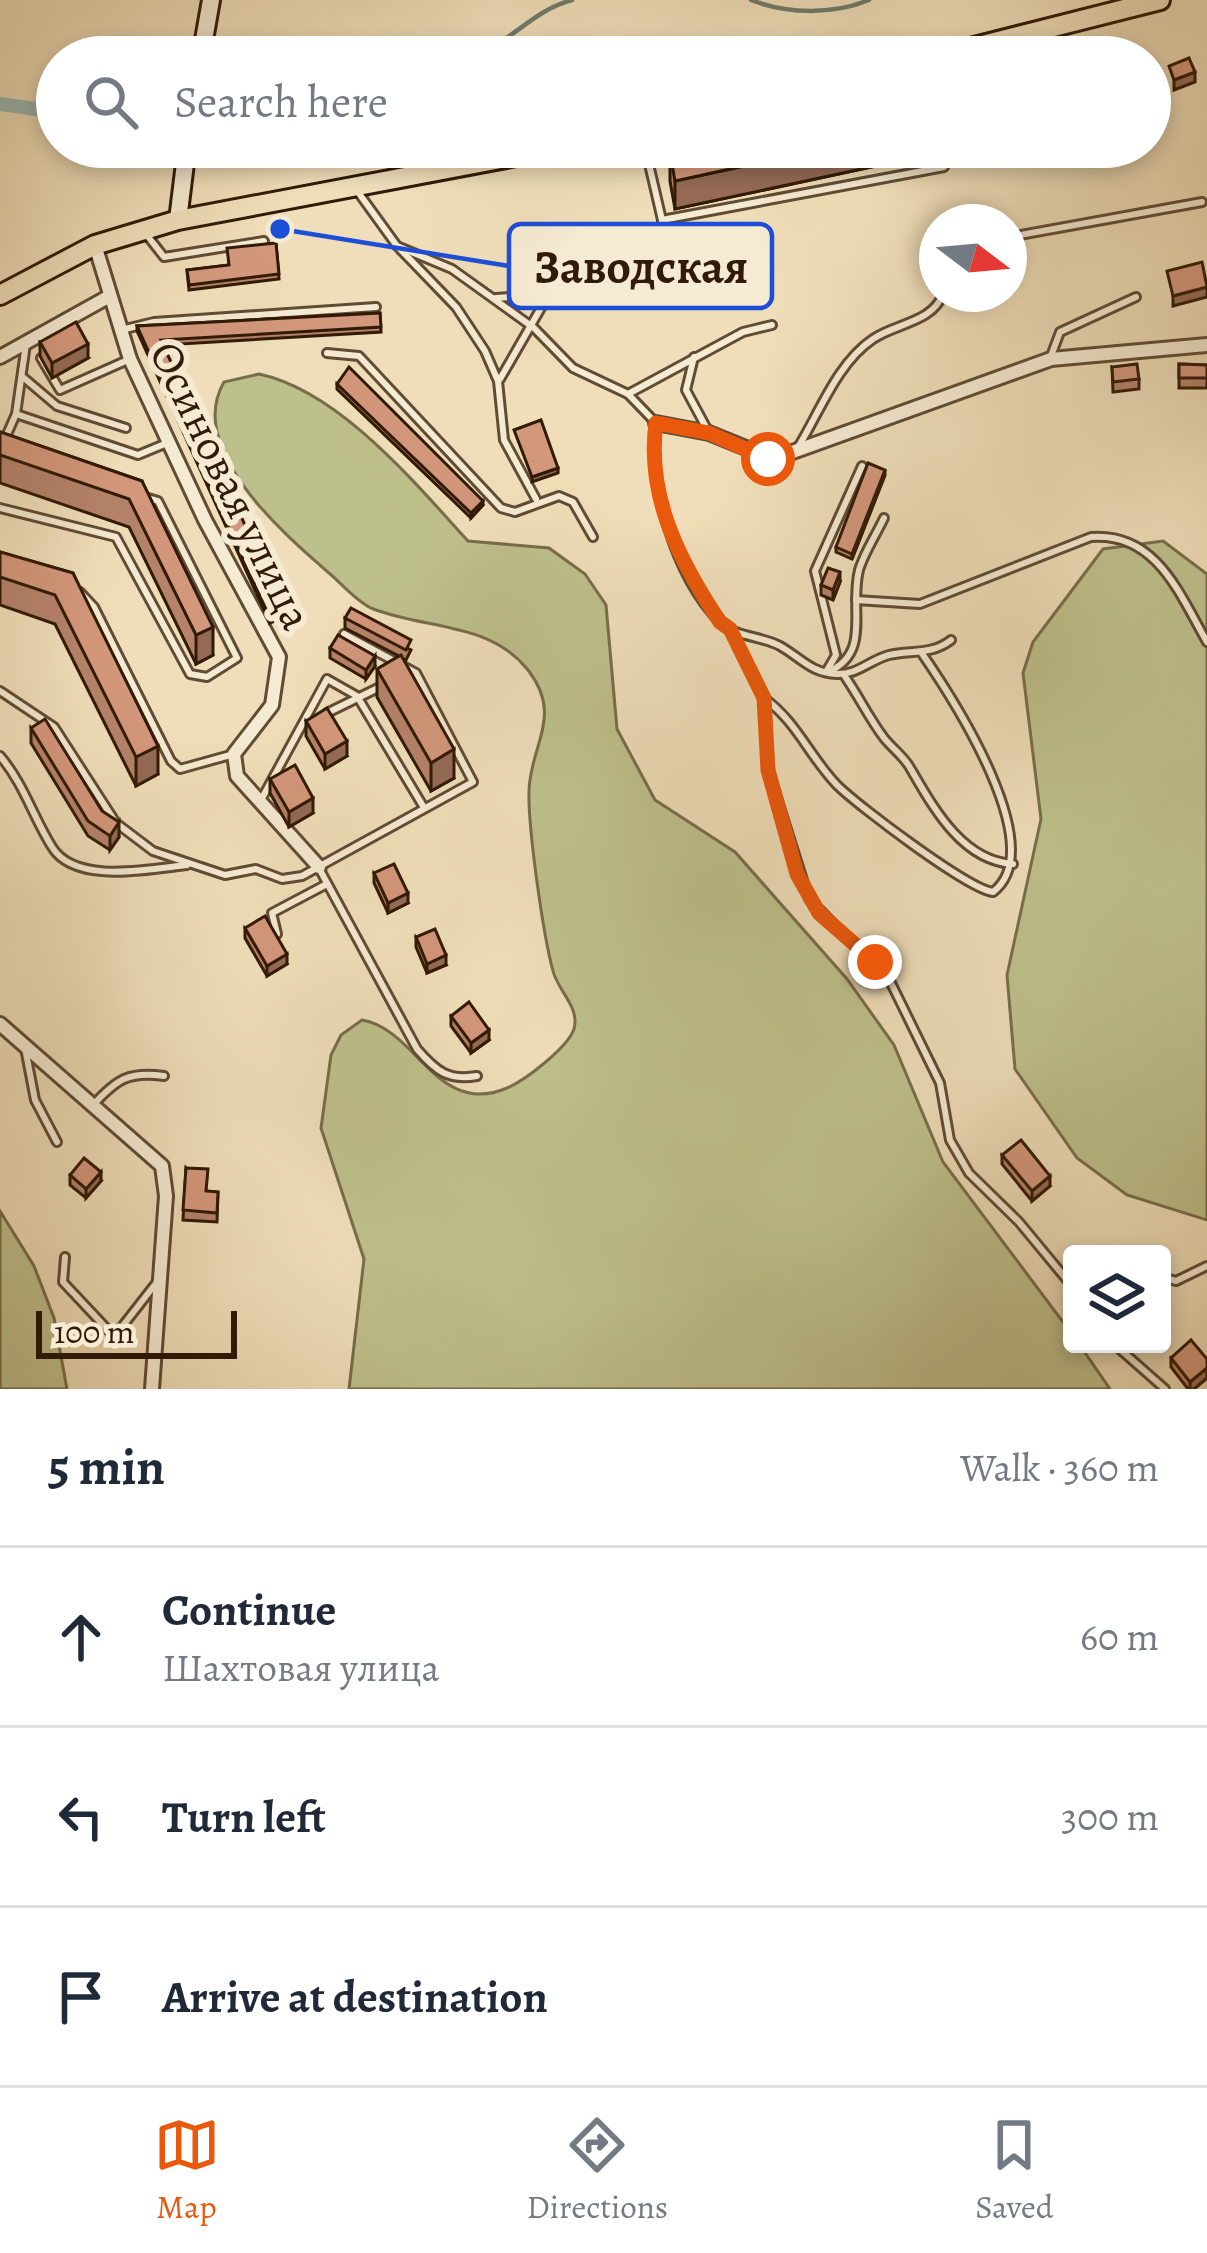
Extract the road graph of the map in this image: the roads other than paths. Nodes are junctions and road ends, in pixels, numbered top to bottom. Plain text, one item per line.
1 (211, 0) edge
2 (1160, 0) edge
3 (205, 36) edge
4 (1018, 36) edge
5 (185, 168) edge
6 (444, 168) edge
7 (650, 168) edge
8 (939, 168) edge
9 (352, 184) junction
10 (1202, 202) dead end
11 (178, 220) junction
12 (662, 220) junction
13 (144, 230) junction
14 (1027, 234) edge
15 (264, 241) edge
16 (94, 245) junction
17 (398, 246) junction
18 (549, 294) junction
19 (0, 296) edge
20 (108, 297) junction
21 (1136, 297) dead end
22 (493, 298) junction
23 (376, 307) dead end
24 (932, 312) edge
25 (772, 325) dead end
26 (533, 328) junction
27 (117, 331) junction
28 (27, 340) junction
29 (1207, 346) edge
30 (327, 353) dead end
31 (0, 357) edge
32 (694, 357) junction
33 (41, 358) edge
34 (130, 359) junction
35 (1051, 359) junction
36 (23, 378) junction
37 (499, 381) junction
38 (628, 394) junction
39 (16, 414) junction
40 (656, 423) junction
41 (126, 428) dead end
42 (709, 433) junction
43 (167, 443) junction
44 (1, 448) edge
45 (795, 452) junction
46 (862, 466) edge
47 (136, 493) edge
48 (537, 500) junction
49 (0, 508) edge
50 (884, 518) dead end
51 (593, 537) dead end
52 (76, 588) edge
53 (856, 600) junction
54 (730, 629) junction
55 (344, 634) edge
56 (951, 640) dead end
57 (1207, 642) edge
58 (921, 652) junction
59 (416, 673) junction
60 (825, 673) junction
61 (844, 674) junction
62 (0, 691) edge
63 (358, 696) junction
64 (764, 698) junction
65 (304, 726) junction
66 (234, 754) junction
67 (0, 757) edge
68 (260, 803) junction
69 (422, 806) junction
70 (1012, 864) junction
71 (192, 865) junction
72 (319, 866) junction
73 (325, 885) junction
74 (277, 934) edge
75 (0, 1024) edge
76 (24, 1045) junction
77 (164, 1076) dead end
78 (477, 1076) dead end
79 (94, 1104) junction
80 (57, 1142) dead end
81 (65, 1257) dead end
82 (1207, 1266) edge
83 (1063, 1275) edge
84 (159, 1279) junction
85 (1171, 1280) edge
86 (1124, 1353) edge
87 (152, 1389) edge
88 (1165, 1389) edge

1 - 3 street
2 - 4 main road
5 - 11 street
6 - 9 main road
7 - 12 lane
8 - 12 lane
9 - 11 main road
9 - 17 lane
10 - 14 lane
11 - 13 main road
12 - 18 lane
13 - 15 lane
13 - 16 main road
16 - 19 main road
16 - 20 street, Осиновая улица
17 - 22 lane
17 - 37 lane
18 - 22 lane
18 - 26 lane
20 - 27 street, Осиновая улица
20 - 28 street
21 - 35 lane
22 - 26 lane
23 - 27 lane
24 - 45 lane
25 - 32 lane
26 - 37 lane
26 - 38 lane
27 - 34 street, Осиновая улица
28 - 31 street
28 - 36 lane
29 - 35 street
30 - 48 lane
32 - 38 lane
32 - 42 lane
33 - 34 lane
34 - 43 street, Осиновая улица
35 - 45 street
36 - 39 lane
36 - 41 lane
37 - 48 lane
38 - 40 lane
39 - 43 lane
39 - 44 lane
40 - 42 street
40 - 54 lane
42 - 45 street
43 - 66 street, Осиновая улица
46 - 60 lane
47 - 49 lane
48 - 51 lane
50 - 53 lane
52 - 66 lane
53 - 57 lane
53 - 60 lane
54 - 60 lane
54 - 64 lane
55 - 59 lane
56 - 58 lane
58 - 61 lane
58 - 70 lane
59 - 63 lane
59 - 69 lane
60 - 61 lane
61 - 70 lane
62 - 71 lane
63 - 65 lane
63 - 65 lane
63 - 69 lane
64 - 70 lane
64 - 83 lane
65 - 68 lane
66 - 68 street
67 - 71 lane
68 - 72 street
69 - 72 lane
71 - 72 lane
72 - 73 lane
73 - 74 lane
73 - 78 lane
75 - 76 street
76 - 79 street
76 - 80 lane
77 - 79 lane
79 - 84 street
81 - 84 lane
82 - 85 lane
84 - 87 street
86 - 88 lane

